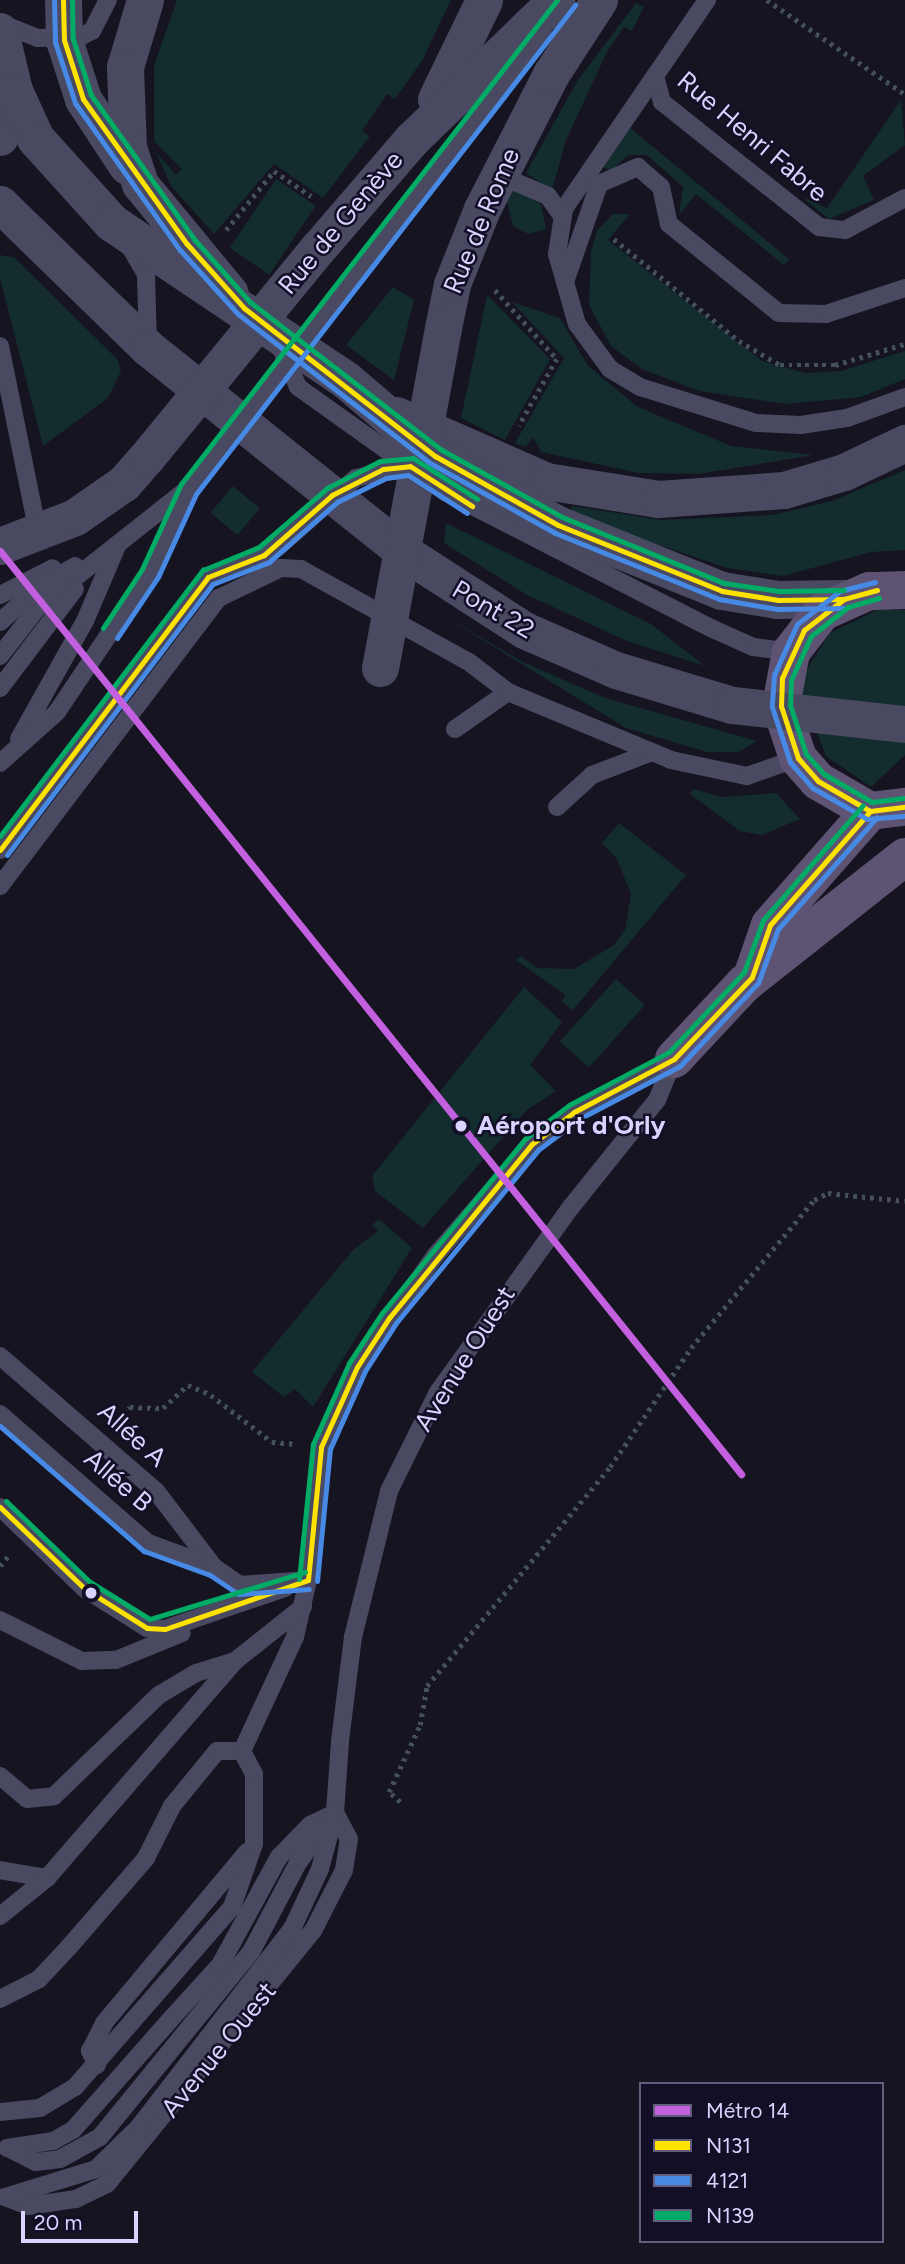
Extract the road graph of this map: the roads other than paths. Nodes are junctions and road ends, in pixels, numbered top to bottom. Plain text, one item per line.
1 (63, 0) edge
2 (108, 0) edge
3 (145, 0) edge
4 (484, 0) edge
5 (556, 0) edge
6 (568, 0) edge
7 (598, 0) edge
8 (706, 0) edge
9 (0, 23) edge
10 (0, 32) edge
11 (64, 40) junction
12 (655, 76) junction
13 (14, 91) junction
14 (0, 137) edge
15 (411, 140) junction
16 (499, 175) junction
17 (140, 184) junction
18 (905, 198) edge
19 (0, 204) edge
20 (562, 216) junction
21 (112, 223) junction
22 (905, 289) edge
23 (566, 293) junction
24 (258, 319) junction
25 (0, 346) edge
26 (148, 348) junction
27 (347, 382) junction
28 (905, 397) edge
29 (905, 443) edge
30 (410, 466) junction
31 (188, 489) junction
32 (332, 495) junction
33 (37, 521) junction
34 (118, 542) junction
35 (0, 546) edge
36 (905, 590) edge
37 (5, 593) edge
38 (844, 599) junction
39 (0, 622) edge
40 (791, 652) junction
41 (0, 656) edge
42 (380, 668) dead end
43 (0, 688) edge
44 (508, 692) junction
45 (905, 724) edge
46 (455, 729) dead end
47 (652, 752) junction
48 (6, 757) edge
49 (798, 758) junction
50 (557, 807) dead end
51 (887, 809) edge
52 (0, 850) edge
53 (905, 857) edge
54 (0, 886) edge
55 (752, 977) junction
56 (674, 1059) junction
57 (0, 1356) edge
58 (0, 1414) edge
59 (0, 1507) edge
60 (214, 1567) junction
61 (308, 1580) junction
62 (303, 1607) junction
63 (0, 1620) edge
64 (235, 1661) junction
65 (242, 1751) junction
66 (0, 1776) edge
67 (335, 1812) junction
68 (0, 1870) edge
69 (47, 1878) junction
70 (0, 1916) edge
71 (0, 1999) edge
72 (0, 2112) edge
73 (4, 2148) edge
74 (3, 2197) edge

1 - 11 street
2 - 11 lane
3 - 17 street
4 - 15 street
5 - 15 street, Rue de Genève
6 - 31 lane, bridge
7 - 16 street, Rue de Rome
8 - 12 lane, Rue Henri Fabre
9 - 11 lane
10 - 13 street
11 - 17 street
12 - 18 lane, Rue Henri Fabre
12 - 20 lane, Rue Henri Fabre
13 - 14 street
13 - 21 street
15 - 33 street, Rue de Genève, bridge
16 - 20 lane
16 - 42 street, Rue de Rome, bridge
17 - 24 street
19 - 26 street, Pont 22
20 - 23 lane, Rue Henri Fabre
21 - 24 street
21 - 26 lane
22 - 23 lane
23 - 28 lane, Rue Henri Fabre
24 - 27 street
24 - 30 lane
25 - 33 lane
26 - 32 street, Pont 22
27 - 29 street
27 - 38 street
30 - 32 lane
30 - 40 lane
31 - 34 lane
31 - 48 lane
32 - 45 street, Pont 22, bridge
32 - 52 lane
33 - 35 street, Rue de Genève
34 - 37 lane
34 - 39 lane
34 - 41 lane
34 - 43 lane
34 - 48 lane
36 - 38 main road
38 - 40 main road
40 - 49 main road
44 - 46 lane
44 - 47 lane
44 - 54 lane
47 - 49 lane
47 - 50 lane
49 - 51 main road
51 - 55 main road, Avenue Ouest
53 - 55 main road, Avenue Ouest
55 - 56 main road, Avenue Ouest
56 - 61 lane
56 - 67 lane, Avenue Ouest, bridge
57 - 60 lane, Allée A
58 - 60 lane, Allée B
59 - 61 lane
60 - 61 lane
61 - 62 lane
61 - 63 lane
62 - 64 lane
62 - 65 lane
64 - 66 lane
64 - 69 lane
65 - 71 lane
65 - 72 lane
67 - 73 lane, Avenue Ouest, bridge
67 - 74 lane, Avenue Ouest, bridge
68 - 69 lane
69 - 70 lane

